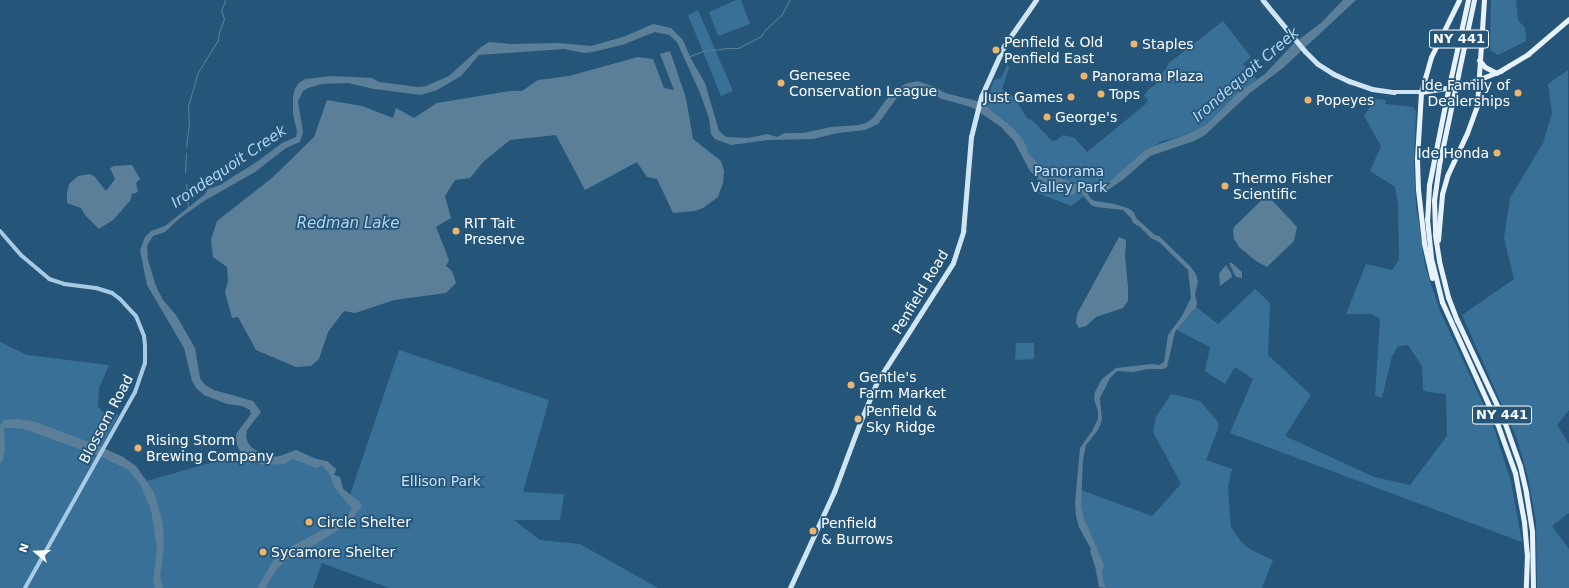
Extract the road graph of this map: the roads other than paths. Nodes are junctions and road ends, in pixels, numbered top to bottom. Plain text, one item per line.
1 (1036, 0) edge
2 (1263, 0) edge
3 (1459, 0) edge
4 (1468, 0) edge
5 (1474, 0) edge
6 (1484, 0) edge
7 (1569, 19) edge
8 (1479, 60) junction
9 (1497, 72) junction
10 (1479, 80) junction
11 (1421, 92) junction
12 (0, 231) edge
13 (1437, 251) junction
14 (1442, 302) junction
15 (25, 588) edge
16 (790, 588) edge
17 (1526, 588) edge
18 (1533, 588) edge

1 - 16 main road, Penfield Road
2 - 11 main road
3 - 11 main road
4 - 14 main road, NY 441, bridge
5 - 13 main road, NY 441, bridge
6 - 8 main road
7 - 9 main road
8 - 9 main road
8 - 10 main road
9 - 10 main road
10 - 11 main road
10 - 13 main road
11 - 14 main road
12 - 15 street, Blossom Road
13 - 18 main road, NY 441
14 - 17 main road, NY 441

